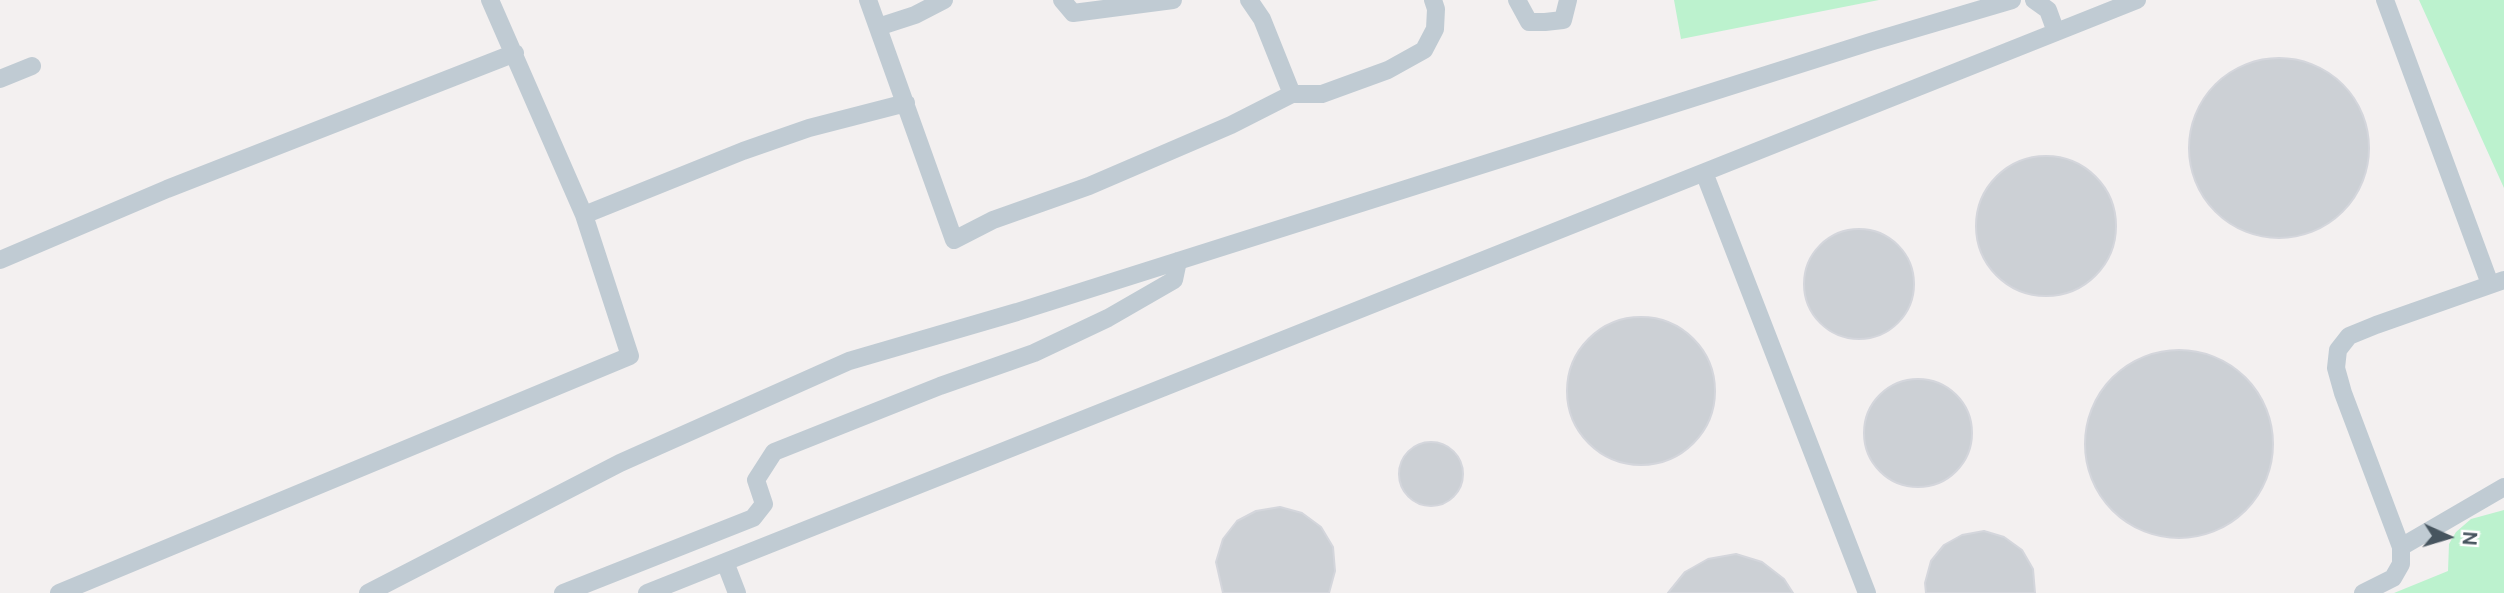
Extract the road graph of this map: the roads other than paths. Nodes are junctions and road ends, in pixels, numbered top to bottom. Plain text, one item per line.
1 (490, 0) edge
2 (868, 0) edge
3 (944, 0) edge
4 (1062, 0) edge
5 (1173, 0) edge
6 (1250, 0) edge
7 (1433, 0) edge
8 (1517, 0) edge
9 (1568, 0) edge
10 (2012, 0) edge
11 (2034, 0) edge
12 (2137, 0) edge
13 (2385, 0) edge
14 (878, 27) junction
15 (2056, 32) junction
16 (515, 52) junction
17 (33, 66) dead end
18 (0, 79) edge
19 (1292, 94) junction
20 (905, 103) junction
21 (1704, 175) junction
22 (584, 215) junction
23 (0, 260) edge
24 (1178, 261) junction
25 (2497, 282) edge
26 (2504, 487) edge
27 (2401, 547) junction
28 (725, 562) junction
29 (59, 593) edge
30 (368, 593) edge
31 (563, 593) edge
32 (647, 593) edge
33 (737, 593) edge
34 (1867, 593) edge
35 (2364, 593) edge

1 - 16 street
2 - 14 street
3 - 14 street
4 - 5 street
6 - 19 street
7 - 19 street
8 - 9 street
10 - 24 street
11 - 15 street
12 - 15 street
13 - 25 street
14 - 20 street
15 - 21 street
16 - 22 street
16 - 23 street
17 - 18 street
19 - 20 street
20 - 22 street
21 - 28 street
21 - 34 street
22 - 29 street
24 - 30 street
24 - 31 street
25 - 27 street
26 - 27 street
27 - 35 street
28 - 32 street
28 - 33 street

